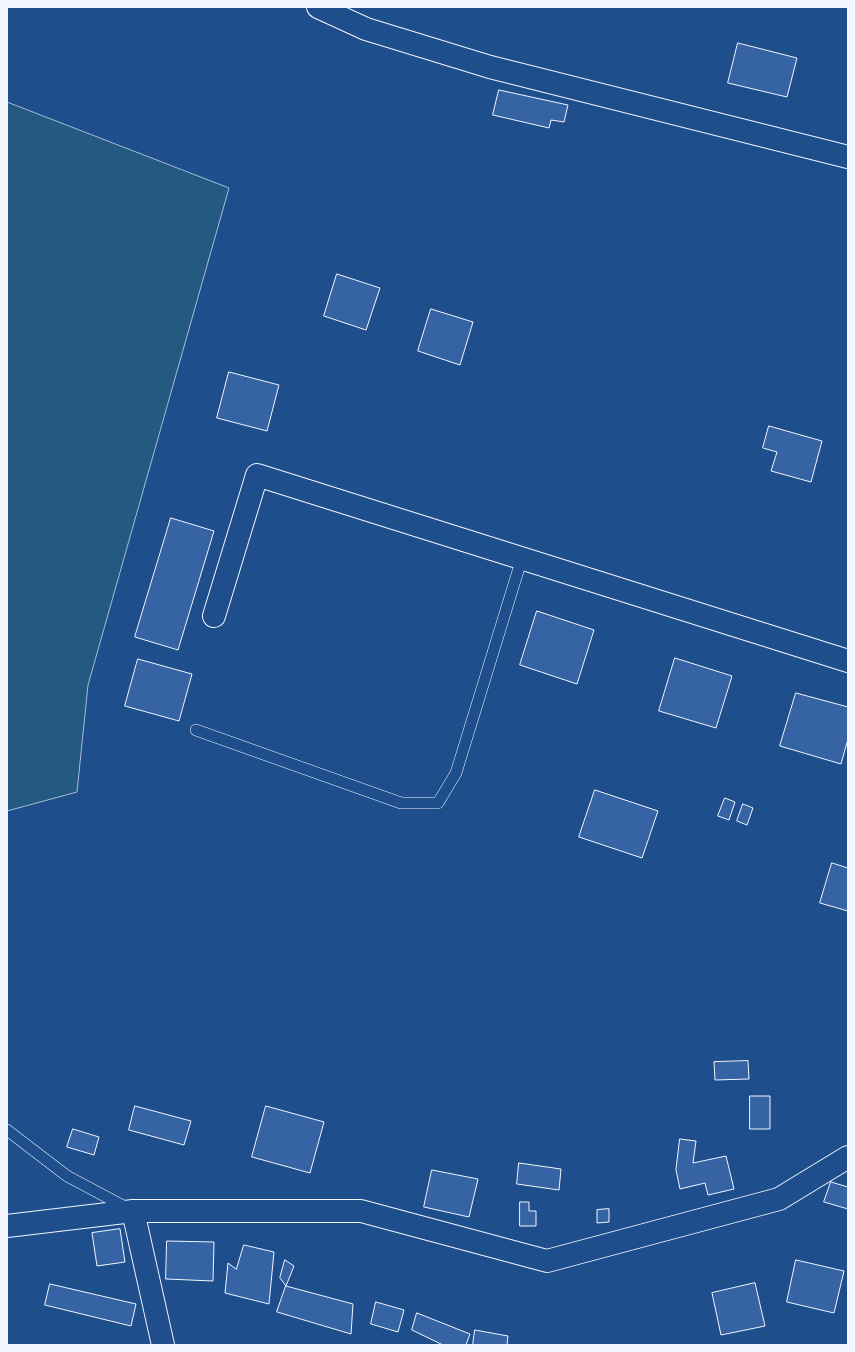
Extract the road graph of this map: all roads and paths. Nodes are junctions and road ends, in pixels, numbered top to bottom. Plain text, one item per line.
1 (318, 7) edge
2 (848, 157) edge
3 (522, 558) junction
4 (214, 616) dead end
5 (848, 661) edge
6 (196, 730) dead end
7 (7, 1130) edge
8 (848, 1157) edge
9 (133, 1211) junction
10 (7, 1226) edge
11 (163, 1345) edge

1 - 2 street
3 - 4 street
3 - 5 street
3 - 6 lane
7 - 9 lane
8 - 9 street
9 - 10 street
9 - 11 street

